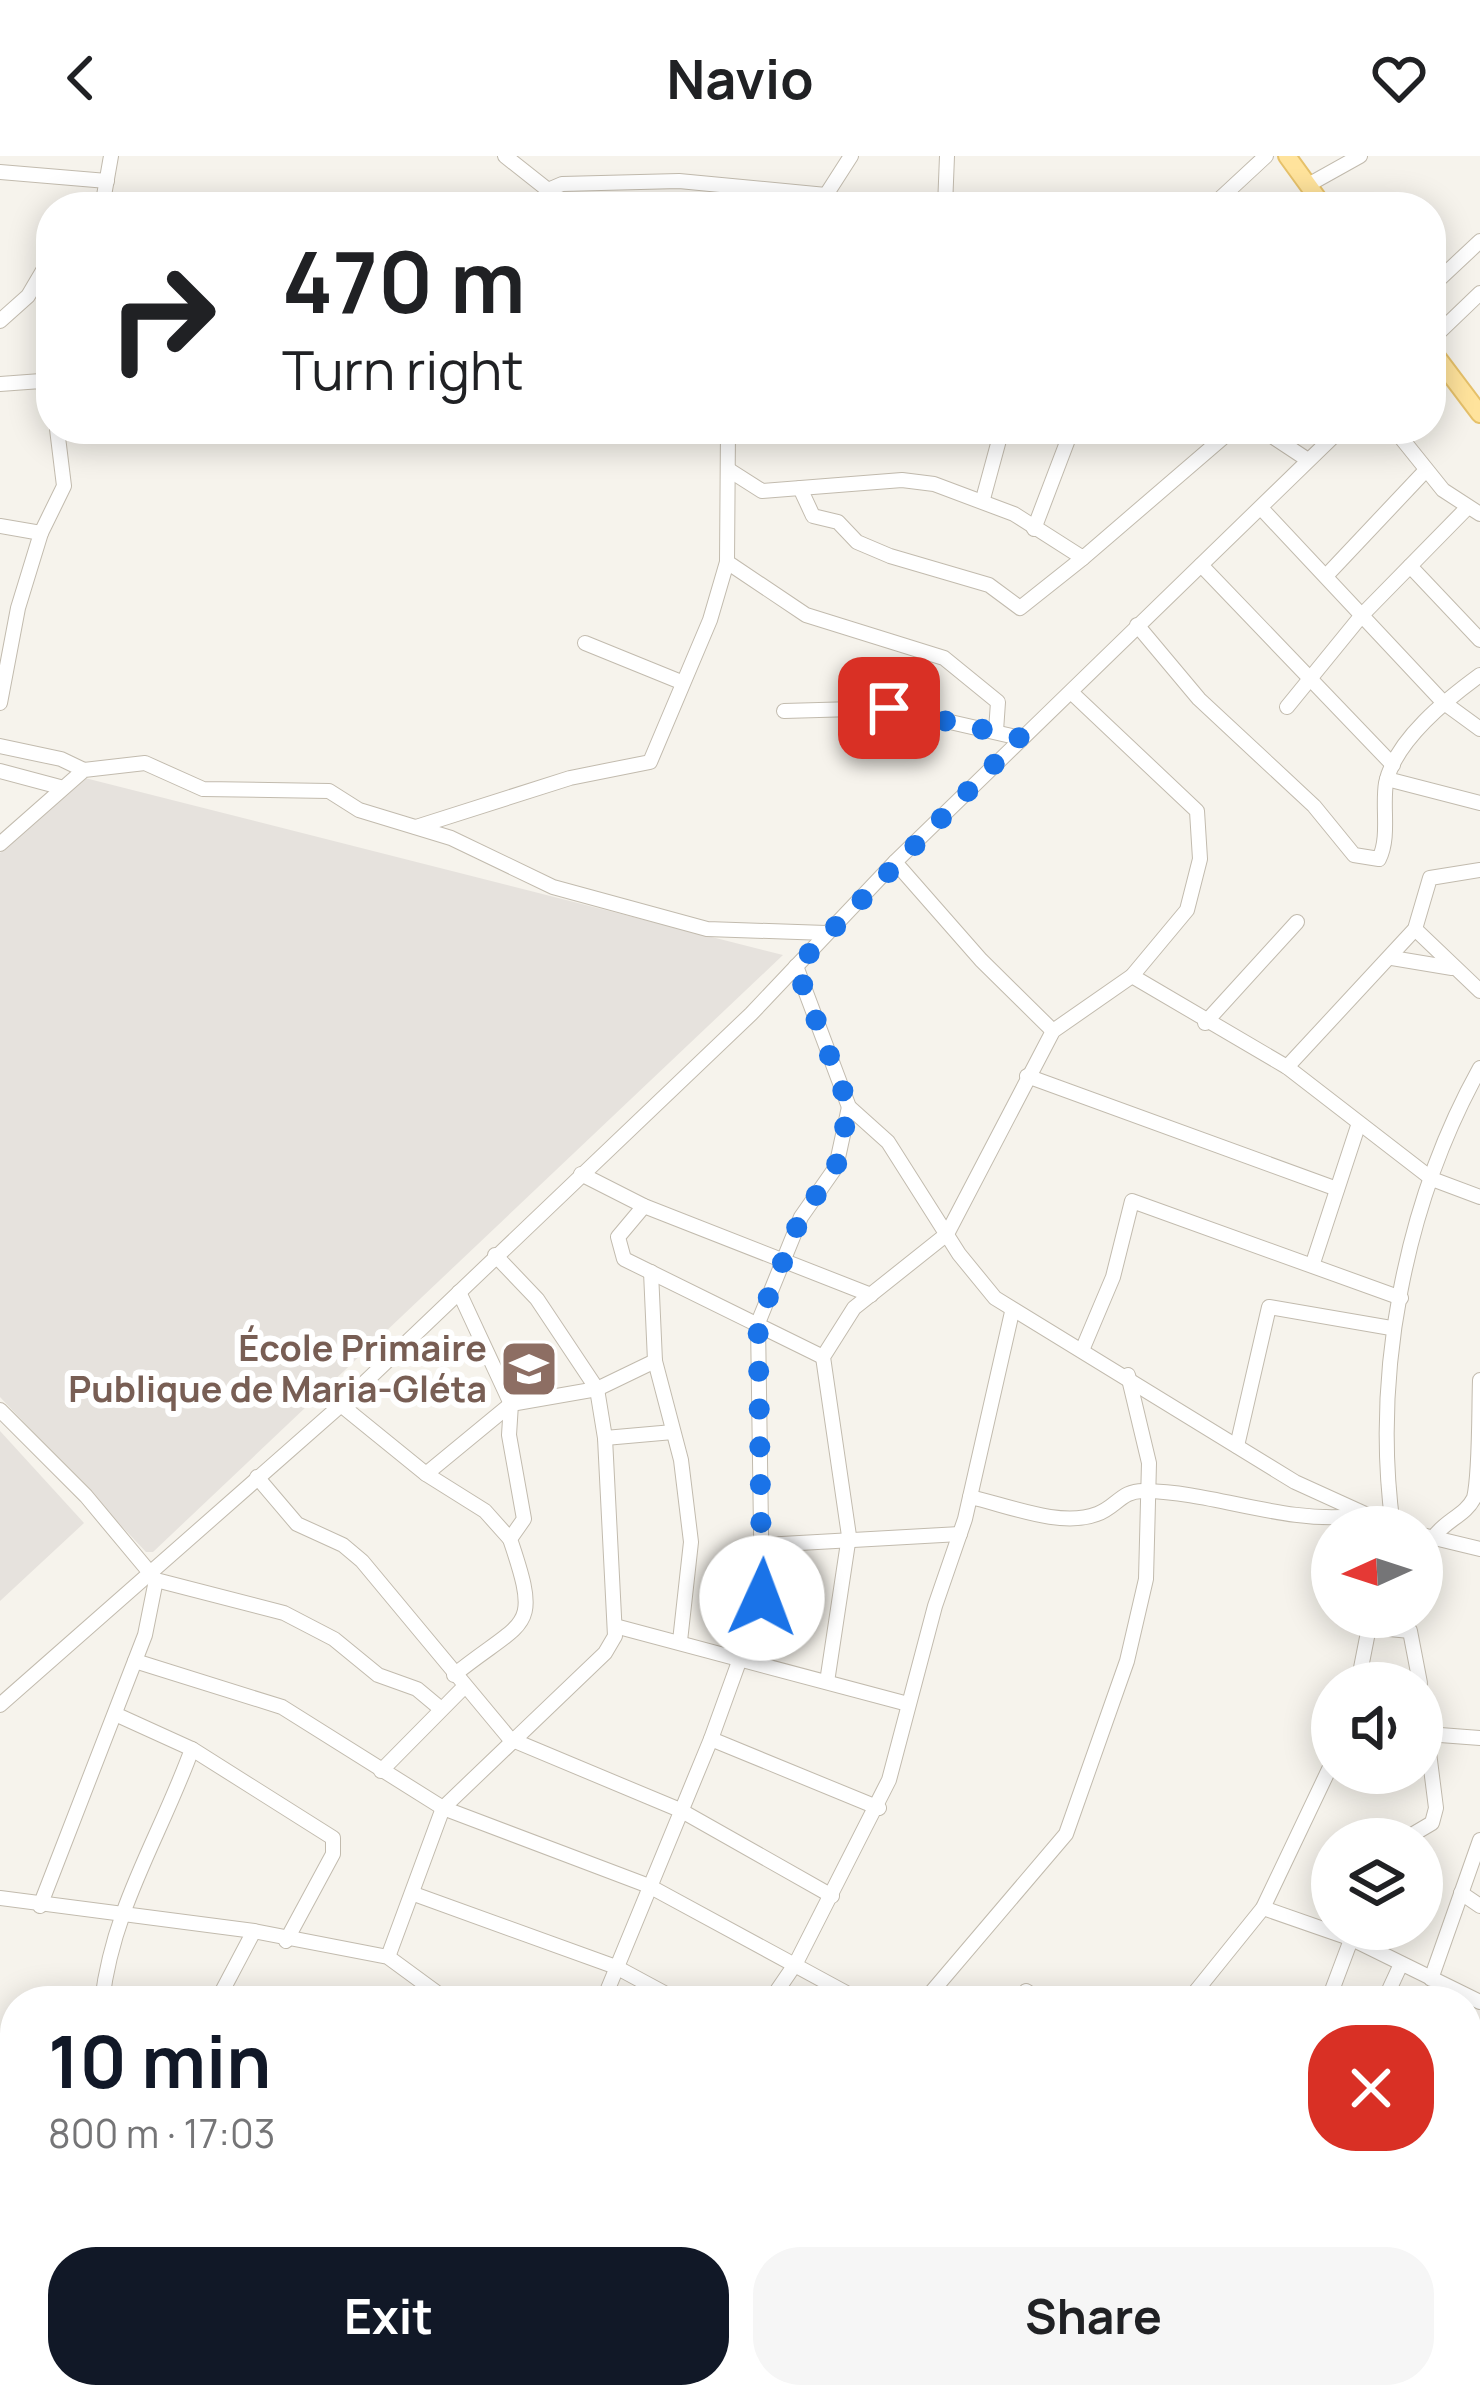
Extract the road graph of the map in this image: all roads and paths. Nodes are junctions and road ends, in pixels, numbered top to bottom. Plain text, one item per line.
1 (111, 156) edge
2 (505, 156) edge
3 (851, 156) edge
4 (947, 156) edge
5 (1266, 156) edge
6 (1287, 156) edge
7 (1360, 156) edge
8 (0, 172) edge
9 (107, 181) junction
10 (1308, 184) junction
11 (548, 190) joint
12 (105, 192) edge
13 (758, 192) edge
14 (827, 192) edge
15 (946, 192) edge
16 (1227, 192) edge
17 (1313, 192) edge
18 (1480, 242) edge
19 (1446, 273) edge
20 (36, 282) edge
21 (1480, 293) edge
22 (0, 321) edge
23 (1446, 329) edge
24 (1446, 365) edge
25 (36, 381) edge
26 (0, 384) edge
27 (1479, 410) edge
28 (59, 444) edge
29 (728, 444) edge
30 (998, 444) edge
31 (1066, 444) edge
32 (1216, 444) edge
33 (1284, 444) edge
34 (1325, 444) edge
35 (1406, 444) edge
36 (1308, 460) junction
37 (729, 470) junction
38 (1426, 470) junction
39 (800, 488) junction
40 (762, 491) junction
41 (982, 499) junction
42 (731, 504) junction
43 (1261, 508) junction
44 (1473, 512) edge
45 (0, 526) edge
46 (1034, 529) junction
47 (41, 532) junction
48 (1083, 558) junction
49 (727, 562) junction
50 (1201, 565) junction
51 (1409, 566) junction
52 (1326, 576) junction
53 (1362, 615) junction
54 (1137, 626) junction
55 (1480, 640) edge
56 (7, 642) edge
57 (585, 643) dead end
58 (1480, 675) edge
59 (681, 682) junction
60 (1307, 682) junction
61 (1072, 693) junction
62 (1443, 702) junction
63 (0, 703) edge
64 (1287, 707) dead end
65 (784, 711) dead end
66 (1480, 729) edge
67 (996, 731) junction
68 (1020, 738) junction
69 (0, 746) edge
70 (84, 770) junction
71 (0, 771) edge
72 (1390, 772) junction
73 (60, 787) junction
74 (1480, 803) edge
75 (416, 826) junction
76 (0, 844) edge
77 (895, 862) junction
78 (1480, 870) edge
79 (1297, 922) dead end
80 (1415, 929) junction
81 (826, 933) junction
82 (1392, 958) junction
83 (796, 967) junction
84 (1452, 968) junction
85 (1132, 976) junction
86 (1480, 991) edge
87 (1204, 1023) junction
88 (1053, 1031) junction
89 (1287, 1067) junction
90 (1480, 1068) edge
91 (1027, 1076) junction
92 (849, 1107) junction
93 (1358, 1126) junction
94 (581, 1174) junction
95 (1432, 1179) junction
96 (1337, 1190) junction
97 (1480, 1197) edge
98 (644, 1206) junction
99 (947, 1234) junction
100 (495, 1255) junction
101 (784, 1258) junction
102 (1313, 1262) junction
103 (651, 1272) junction
104 (458, 1292) junction
105 (871, 1295) junction
106 (1401, 1298) junction
107 (1012, 1312) junction
108 (758, 1323) junction
109 (1391, 1328) junction
110 (1083, 1348) junction
111 (823, 1357) junction
112 (655, 1360) junction
113 (1128, 1375) junction
114 (1480, 1380) edge
115 (597, 1389) junction
116 (511, 1404) junction
117 (340, 1405) junction
118 (0, 1410) edge
119 (673, 1432) junction
120 (605, 1438) junction
121 (1237, 1446) junction
122 (1479, 1460) edge
123 (426, 1474) junction
124 (256, 1477) junction
125 (1146, 1491) junction
126 (970, 1497) junction
127 (1342, 1506) edge
128 (1391, 1506) edge
129 (1311, 1513) edge
130 (1443, 1522) edge
131 (960, 1534) junction
132 (849, 1536) junction
133 (510, 1539) junction
134 (1443, 1541) edge
135 (764, 1545) junction
136 (1480, 1550) edge
137 (154, 1576) junction
138 (615, 1626) junction
139 (680, 1641) junction
140 (743, 1658) junction
141 (135, 1661) junction
142 (459, 1681) junction
143 (827, 1682) junction
144 (908, 1704) junction
145 (0, 1705) edge
146 (441, 1709) junction
147 (115, 1714) junction
148 (1443, 1735) edge
149 (1480, 1738) edge
150 (510, 1739) junction
151 (711, 1739) junction
152 (192, 1749) junction
153 (381, 1771) junction
154 (1317, 1794) edge
155 (443, 1808) junction
156 (879, 1808) junction
157 (680, 1810) junction
158 (1480, 1840) edge
159 (649, 1886) junction
160 (1461, 1893) junction
161 (414, 1894) junction
162 (832, 1896) junction
163 (0, 1898) edge
164 (40, 1906) junction
165 (1480, 1906) edge
166 (1263, 1908) junction
167 (118, 1916) junction
168 (1311, 1922) edge
169 (254, 1931) junction
170 (286, 1941) junction
171 (1348, 1950) edge
172 (1379, 1950) edge
173 (388, 1957) junction
174 (796, 1963) junction
175 (1401, 1964) junction
176 (616, 1967) junction
177 (1431, 1979) junction
178 (105, 1986) edge
179 (226, 1986) edge
180 (426, 1986) edge
181 (609, 1986) edge
182 (651, 1986) edge
183 (780, 1986) edge
184 (835, 1986) edge
185 (937, 1986) edge
186 (1200, 1986) edge
187 (1334, 1986) edge
188 (1391, 1986) edge
189 (1439, 1986) edge

1 - 9 street
2 - 11 street
3 - 14 street
4 - 15 street
5 - 16 street
6 - 10 main road
7 - 10 street
8 - 9 street
9 - 12 street
10 - 17 main road
11 - 13 street
18 - 19 street
20 - 22 street
21 - 23 street
24 - 27 main road
25 - 26 street
28 - 47 street
29 - 37 street
30 - 41 street
31 - 46 street
32 - 48 street
33 - 36 street
34 - 36 street
35 - 38 street
36 - 43 street
37 - 40 street
37 - 42 street
38 - 44 street
38 - 52 street
39 - 40 street
39 - 41 street
39 - 48 street
40 - 42 street
41 - 46 street
42 - 49 street
43 - 50 street
43 - 52 street
44 - 51 street
45 - 47 street
46 - 48 street
47 - 56 street
49 - 59 street
49 - 67 street
50 - 54 street
50 - 60 street
51 - 53 street
51 - 55 street
52 - 53 street
53 - 60 street
53 - 62 street
54 - 61 street
54 - 72 street
56 - 63 street
57 - 59 street
58 - 62 street
59 - 75 street
60 - 64 street
60 - 72 street
61 - 68 street
61 - 85 street
62 - 66 street
62 - 72 street
65 - 67 street
67 - 68 street
68 - 77 street
69 - 70 street
70 - 73 street
70 - 75 street
71 - 73 street
72 - 74 street
73 - 76 street
75 - 81 street
77 - 81 street
77 - 88 street
78 - 80 street
79 - 87 street
80 - 82 street
80 - 84 street
81 - 83 street
82 - 84 street
82 - 89 street
83 - 92 street
83 - 94 street
84 - 86 street
85 - 87 street
85 - 88 street
87 - 89 street
88 - 91 street
89 - 93 street
90 - 95 street
91 - 96 street
91 - 99 street
92 - 99 street
92 - 101 street
93 - 95 street
93 - 96 street
94 - 98 street
94 - 100 street
95 - 97 street
95 - 106 street
96 - 102 street
98 - 101 street
98 - 103 street
99 - 105 street
99 - 107 street
100 - 104 street
100 - 115 street
101 - 105 street
101 - 108 street
102 - 106 street
102 - 110 street
103 - 108 street
103 - 112 street
104 - 116 street
104 - 117 street
105 - 111 street
106 - 109 street
107 - 110 street
107 - 126 street
108 - 111 street
108 - 135 street
109 - 121 street
109 - 128 street
110 - 113 street
111 - 132 street
112 - 115 street
112 - 119 street
113 - 121 street
113 - 125 street
114 - 122 street
115 - 116 street
115 - 120 street
116 - 123 street
116 - 133 street
117 - 123 street
117 - 124 street
118 - 137 street
119 - 120 street
119 - 139 street
120 - 138 street
121 - 127 street
122 - 130 street
123 - 133 street
124 - 137 street
124 - 142 street
125 - 126 street
125 - 129 street
125 - 185 street
126 - 131 street
131 - 132 street
131 - 144 street
132 - 135 street
132 - 143 street
133 - 142 street
134 - 136 street
135 - 140 street
137 - 141 street
137 - 145 street
137 - 146 street
138 - 139 street
138 - 150 street
139 - 140 street
140 - 143 street
140 - 151 street
141 - 147 street
141 - 153 street
142 - 146 street
142 - 150 street
143 - 144 street
144 - 156 street
146 - 153 street
147 - 152 street
147 - 164 street
148 - 149 street
150 - 155 street
150 - 157 street
151 - 156 street
151 - 157 street
152 - 167 street
152 - 170 street
153 - 155 street
154 - 166 street
155 - 159 street
155 - 161 street
156 - 162 street
157 - 159 street
157 - 162 street
158 - 160 street
159 - 174 street
159 - 176 street
160 - 165 street
160 - 177 street
161 - 173 street
161 - 176 street
162 - 174 street
163 - 164 street
164 - 167 street
166 - 168 street
166 - 186 street
167 - 169 street
167 - 178 street
169 - 170 street
169 - 179 street
170 - 173 street
171 - 187 street
172 - 175 street
173 - 180 street
174 - 183 street
174 - 184 street
175 - 177 street
175 - 188 street
176 - 181 street
176 - 182 street
177 - 189 street

